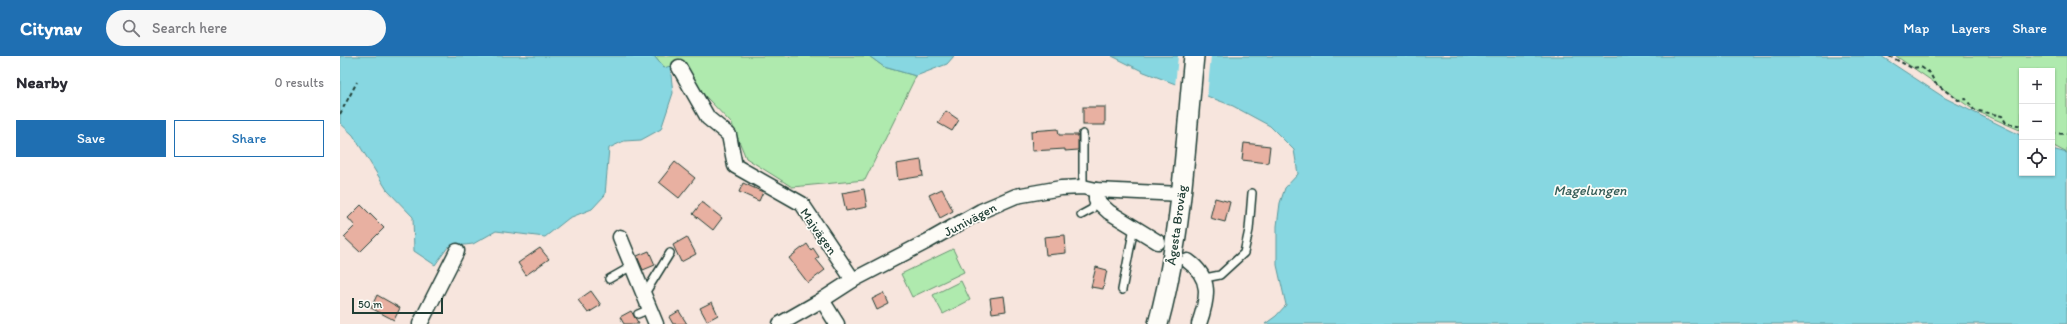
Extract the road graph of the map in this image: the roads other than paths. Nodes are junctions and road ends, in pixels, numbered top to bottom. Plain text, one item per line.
1 (1194, 56) edge
2 (679, 68) dead end
3 (1083, 134) dead end
4 (1092, 192) junction
5 (1252, 193) dead end
6 (1181, 194) junction
7 (1081, 215) dead end
8 (1134, 227) junction
9 (620, 237) dead end
10 (1158, 242) dead end
11 (457, 251) dead end
12 (670, 253) dead end
13 (1188, 261) dead end
14 (632, 266) junction
15 (1205, 278) junction
16 (609, 279) dead end
17 (853, 280) junction
18 (1122, 290) dead end
19 (644, 296) junction
20 (822, 300) junction
21 (420, 324) edge
22 (656, 324) edge
23 (780, 324) edge
24 (837, 324) edge
25 (1158, 324) edge
26 (1199, 324) edge

1 - 6 main road, Ågesta Broväg
2 - 17 street, Majvägen
3 - 4 lane
4 - 6 street, Junivägen
4 - 7 lane
4 - 8 street
4 - 17 street, Junivägen
5 - 15 lane
6 - 25 main road, Ågesta Broväg
8 - 10 street
8 - 18 lane
9 - 14 street
11 - 21 street
12 - 19 lane
13 - 15 street
14 - 16 lane
14 - 19 street
15 - 26 street
17 - 20 street, Junivägen
19 - 22 street
20 - 23 street, Junivägen
20 - 24 street

